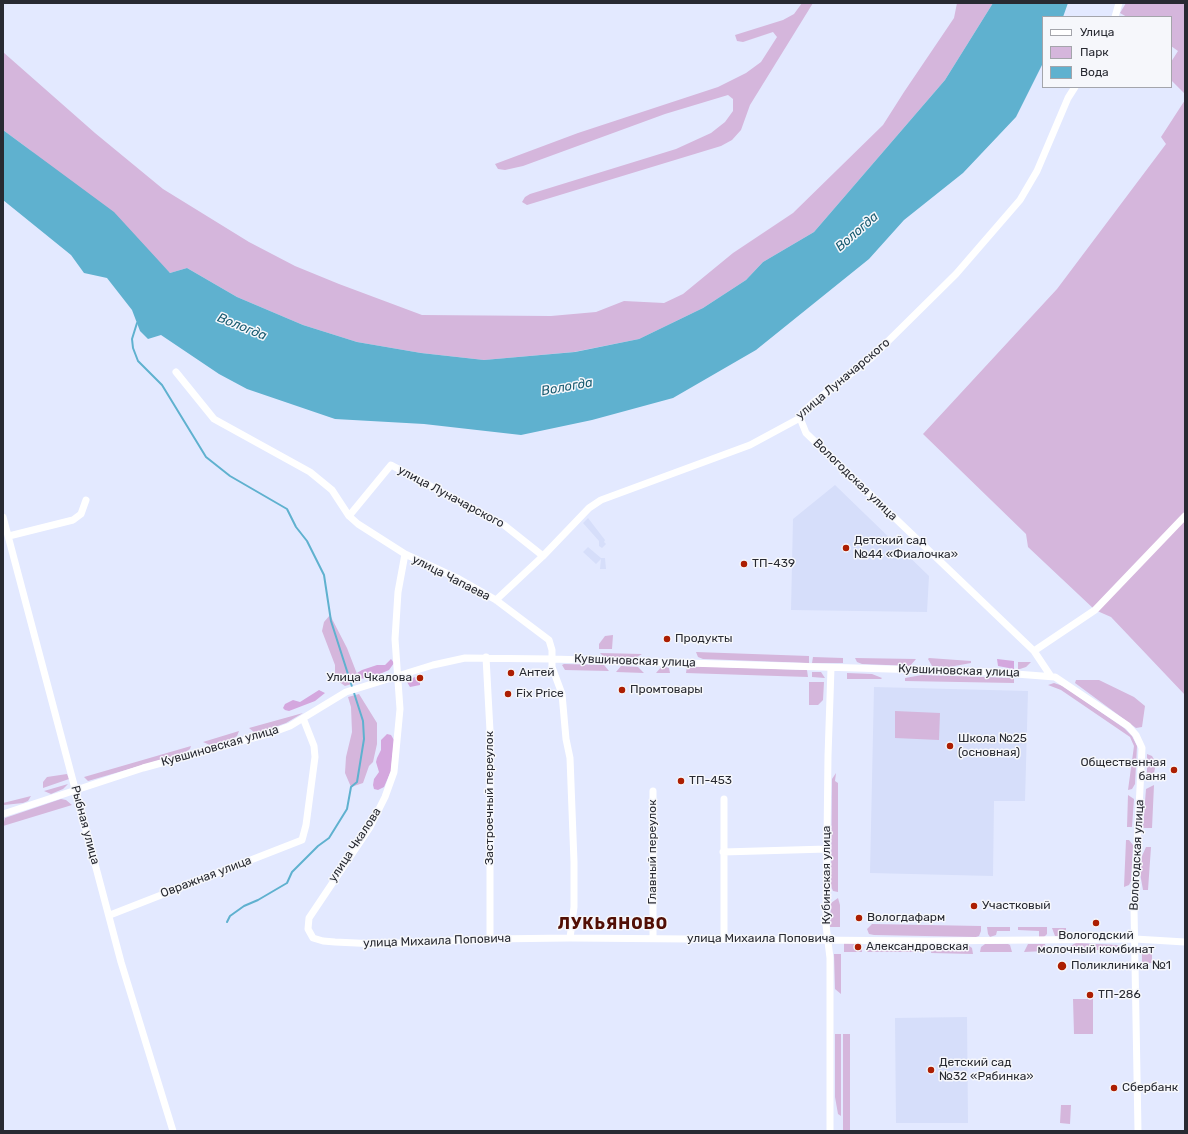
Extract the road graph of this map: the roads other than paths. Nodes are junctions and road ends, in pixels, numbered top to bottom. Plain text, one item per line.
1 (1119, 3) edge
2 (1114, 16) edge
3 (1074, 88) edge
4 (176, 372) dead end
5 (800, 418) junction
6 (86, 500) dead end
7 (349, 516) junction
8 (1185, 516) edge
9 (3, 517) edge
10 (9, 536) junction
11 (405, 554) junction
12 (543, 556) junction
13 (496, 600) junction
14 (1034, 651) junction
15 (486, 657) junction
16 (552, 659) junction
17 (831, 668) junction
18 (399, 675) junction
19 (1050, 675) junction
20 (303, 718) junction
21 (76, 790) junction
22 (653, 791) dead end
23 (724, 799) dead end
24 (3, 814) edge
25 (827, 849) junction
26 (723, 852) junction
27 (110, 915) junction
28 (313, 938) joint
29 (490, 938) junction
30 (570, 938) junction
31 (653, 938) junction
32 (724, 939) junction
33 (828, 939) junction
34 (1135, 939) junction
35 (1185, 942) edge
36 (173, 1131) edge
37 (830, 1131) edge
38 (1138, 1131) edge

1 - 2 street
3 - 5 street, улица Луначарского
4 - 7 street, улица Чапаева
5 - 12 street, улица Луначарского
5 - 14 street, Вологодская улица
6 - 10 street
7 - 11 street, улица Чапаева
7 - 12 street, улица Луначарского
8 - 14 street
9 - 10 street, Рыбная улица
10 - 21 street, Рыбная улица
11 - 13 street, улица Чапаева
11 - 18 street, улица Чкалова
12 - 13 street, улица Луначарского
13 - 16 street, улица Чапаева
14 - 19 street, Вологодская улица
15 - 16 street, Кувшиновская улица
15 - 18 street, Кувшиновская улица
15 - 29 street, Застроечный переулок
16 - 17 street, Кувшиновская улица
16 - 30 street, улица Чапаева
17 - 19 street, Кувшиновская улица
17 - 25 street, Кубинская улица
18 - 20 street, Кувшиновская улица
18 - 28 street, улица Чкалова
19 - 34 street, Вологодская улица
20 - 21 street, Кувшиновская улица
20 - 27 street, Овражная улица
21 - 24 street
21 - 27 street, Рыбная улица
22 - 31 street, Главный переулок
23 - 26 street
25 - 26 street
25 - 33 street, Кубинская улица
26 - 32 street
27 - 36 street, Рыбная улица
28 - 29 street, улица Михаила Поповича
29 - 30 street, улица Михаила Поповича
30 - 31 street, улица Михаила Поповича
31 - 32 street, улица Михаила Поповича
32 - 33 street, улица Михаила Поповича
33 - 34 street, улица Михаила Поповича
33 - 37 street, Кубинская улица
34 - 35 street, улица Михаила Поповича
34 - 38 street, Вологодская улица

